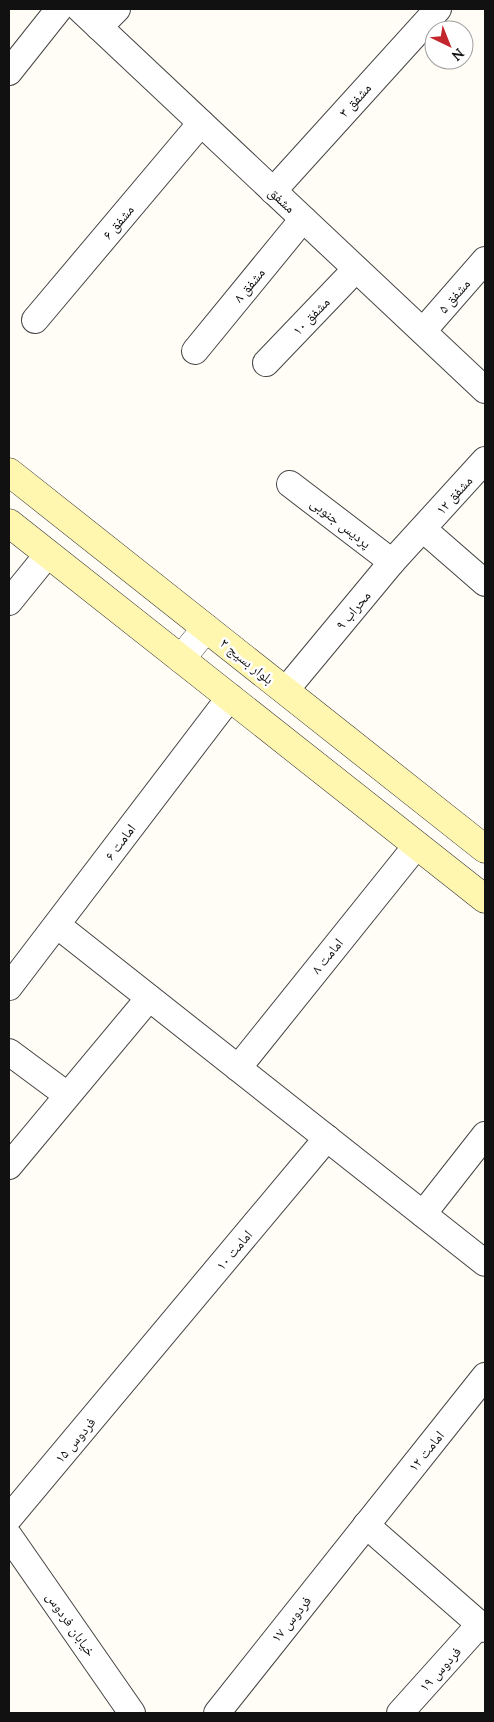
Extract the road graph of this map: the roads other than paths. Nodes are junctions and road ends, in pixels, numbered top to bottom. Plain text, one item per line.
1 (58, 9) edge
2 (80, 9) edge
3 (438, 9) edge
4 (108, 18) edge
5 (9, 72) edge
6 (201, 123) junction
7 (273, 191) junction
8 (303, 219) junction
9 (485, 260) edge
10 (356, 269) junction
11 (35, 320) dead end
12 (423, 331) junction
13 (195, 351) dead end
14 (266, 363) dead end
15 (485, 390) edge
16 (485, 460) edge
17 (9, 472) edge
18 (290, 484) dead end
19 (9, 523) edge
20 (422, 529) junction
21 (48, 554) junction
22 (392, 562) junction
23 (485, 583) edge
24 (9, 602) edge
25 (206, 628) junction
26 (182, 659) junction
27 (285, 692) junction
28 (230, 698) junction
29 (417, 845) junction
30 (485, 849) edge
31 (485, 899) edge
32 (57, 925) junction
33 (9, 987) edge
34 (149, 998) junction
35 (9, 1052) edge
36 (238, 1068) junction
37 (67, 1095) junction
38 (485, 1135) edge
39 (327, 1138) junction
40 (9, 1166) edge
41 (423, 1214) junction
42 (485, 1263) edge
43 (140, 1361) joint
44 (485, 1376) edge
45 (9, 1518) edge
46 (366, 1525) junction
47 (9, 1536) edge
48 (483, 1626) edge
49 (132, 1713) edge
50 (216, 1713) edge
51 (400, 1713) edge

1 - 5 street
2 - 4 street, مشفق
3 - 7 street, مشفق ۳
4 - 6 street, مشفق
6 - 7 street, مشفق
6 - 11 street, مشفق ۶
7 - 8 street, مشفق
8 - 10 street, مشفق
8 - 13 street, مشفق ۸
9 - 12 street, مشفق ۵
10 - 12 street, مشفق
10 - 14 street, مشفق ۱۰
12 - 15 street, مشفق
16 - 20 street, مشفق ۱۲
17 - 25 main road, بلوار بسیج ۲
18 - 22 street, پردیس جنوبی
19 - 21 main road
20 - 22 street, محراب ۹
20 - 23 street
21 - 24 street
21 - 26 main road
22 - 27 street, محراب ۹
25 - 26 street
25 - 27 main road, بلوار بسیج ۲
26 - 28 main road
27 - 30 main road, بلوار بسیج ۲
28 - 29 main road
28 - 32 street, امامت ۶
29 - 31 main road
29 - 36 street, امامت ۸
32 - 33 street, امامت ۶
32 - 34 street
34 - 36 street
34 - 37 street
35 - 37 street
36 - 39 street
37 - 40 street
38 - 41 street
39 - 41 street
39 - 43 street, امامت ۱۰
41 - 42 street
43 - 45 street, فردوس ۱۵
44 - 46 street, امامت ۱۲
46 - 48 street
46 - 50 street, فردوس ۱۷
47 - 49 street, خیابان فردوس
48 - 51 street, فردوس ۱۹

